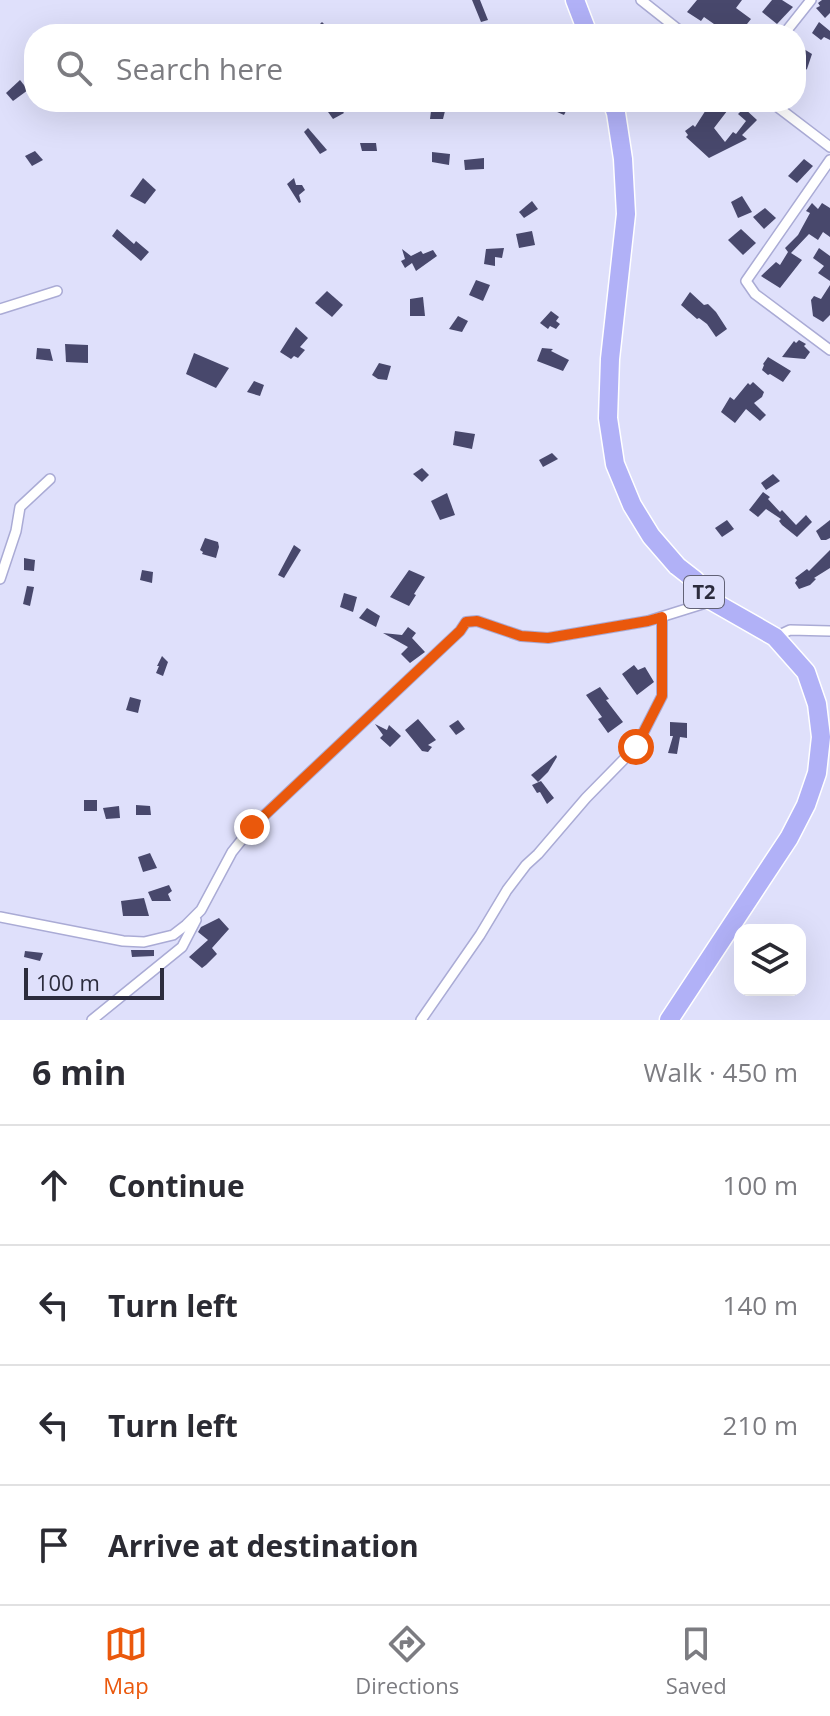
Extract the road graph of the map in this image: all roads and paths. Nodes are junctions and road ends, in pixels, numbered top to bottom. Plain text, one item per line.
1 (575, 0) edge
2 (641, 0) edge
3 (811, 0) edge
4 (584, 24) edge
5 (671, 24) edge
6 (792, 24) edge
7 (614, 112) edge
8 (784, 112) edge
9 (830, 147) edge
10 (830, 160) edge
11 (57, 291) dead end
12 (0, 309) edge
13 (830, 350) edge
14 (50, 479) dead end
15 (0, 579) edge
16 (712, 601) junction
17 (662, 617) junction
18 (830, 631) edge
19 (775, 637) junction
20 (201, 910) junction
21 (0, 917) edge
22 (98, 1018) edge
23 (421, 1020) edge
24 (669, 1020) edge

1 - 4 highway
2 - 5 street
3 - 6 street
7 - 16 highway, T2
8 - 9 street
10 - 13 street
11 - 12 street
14 - 15 street
16 - 17 street
16 - 19 highway, T2
17 - 20 street
17 - 23 street
18 - 19 street
19 - 24 highway, T2
20 - 21 street
20 - 22 street

